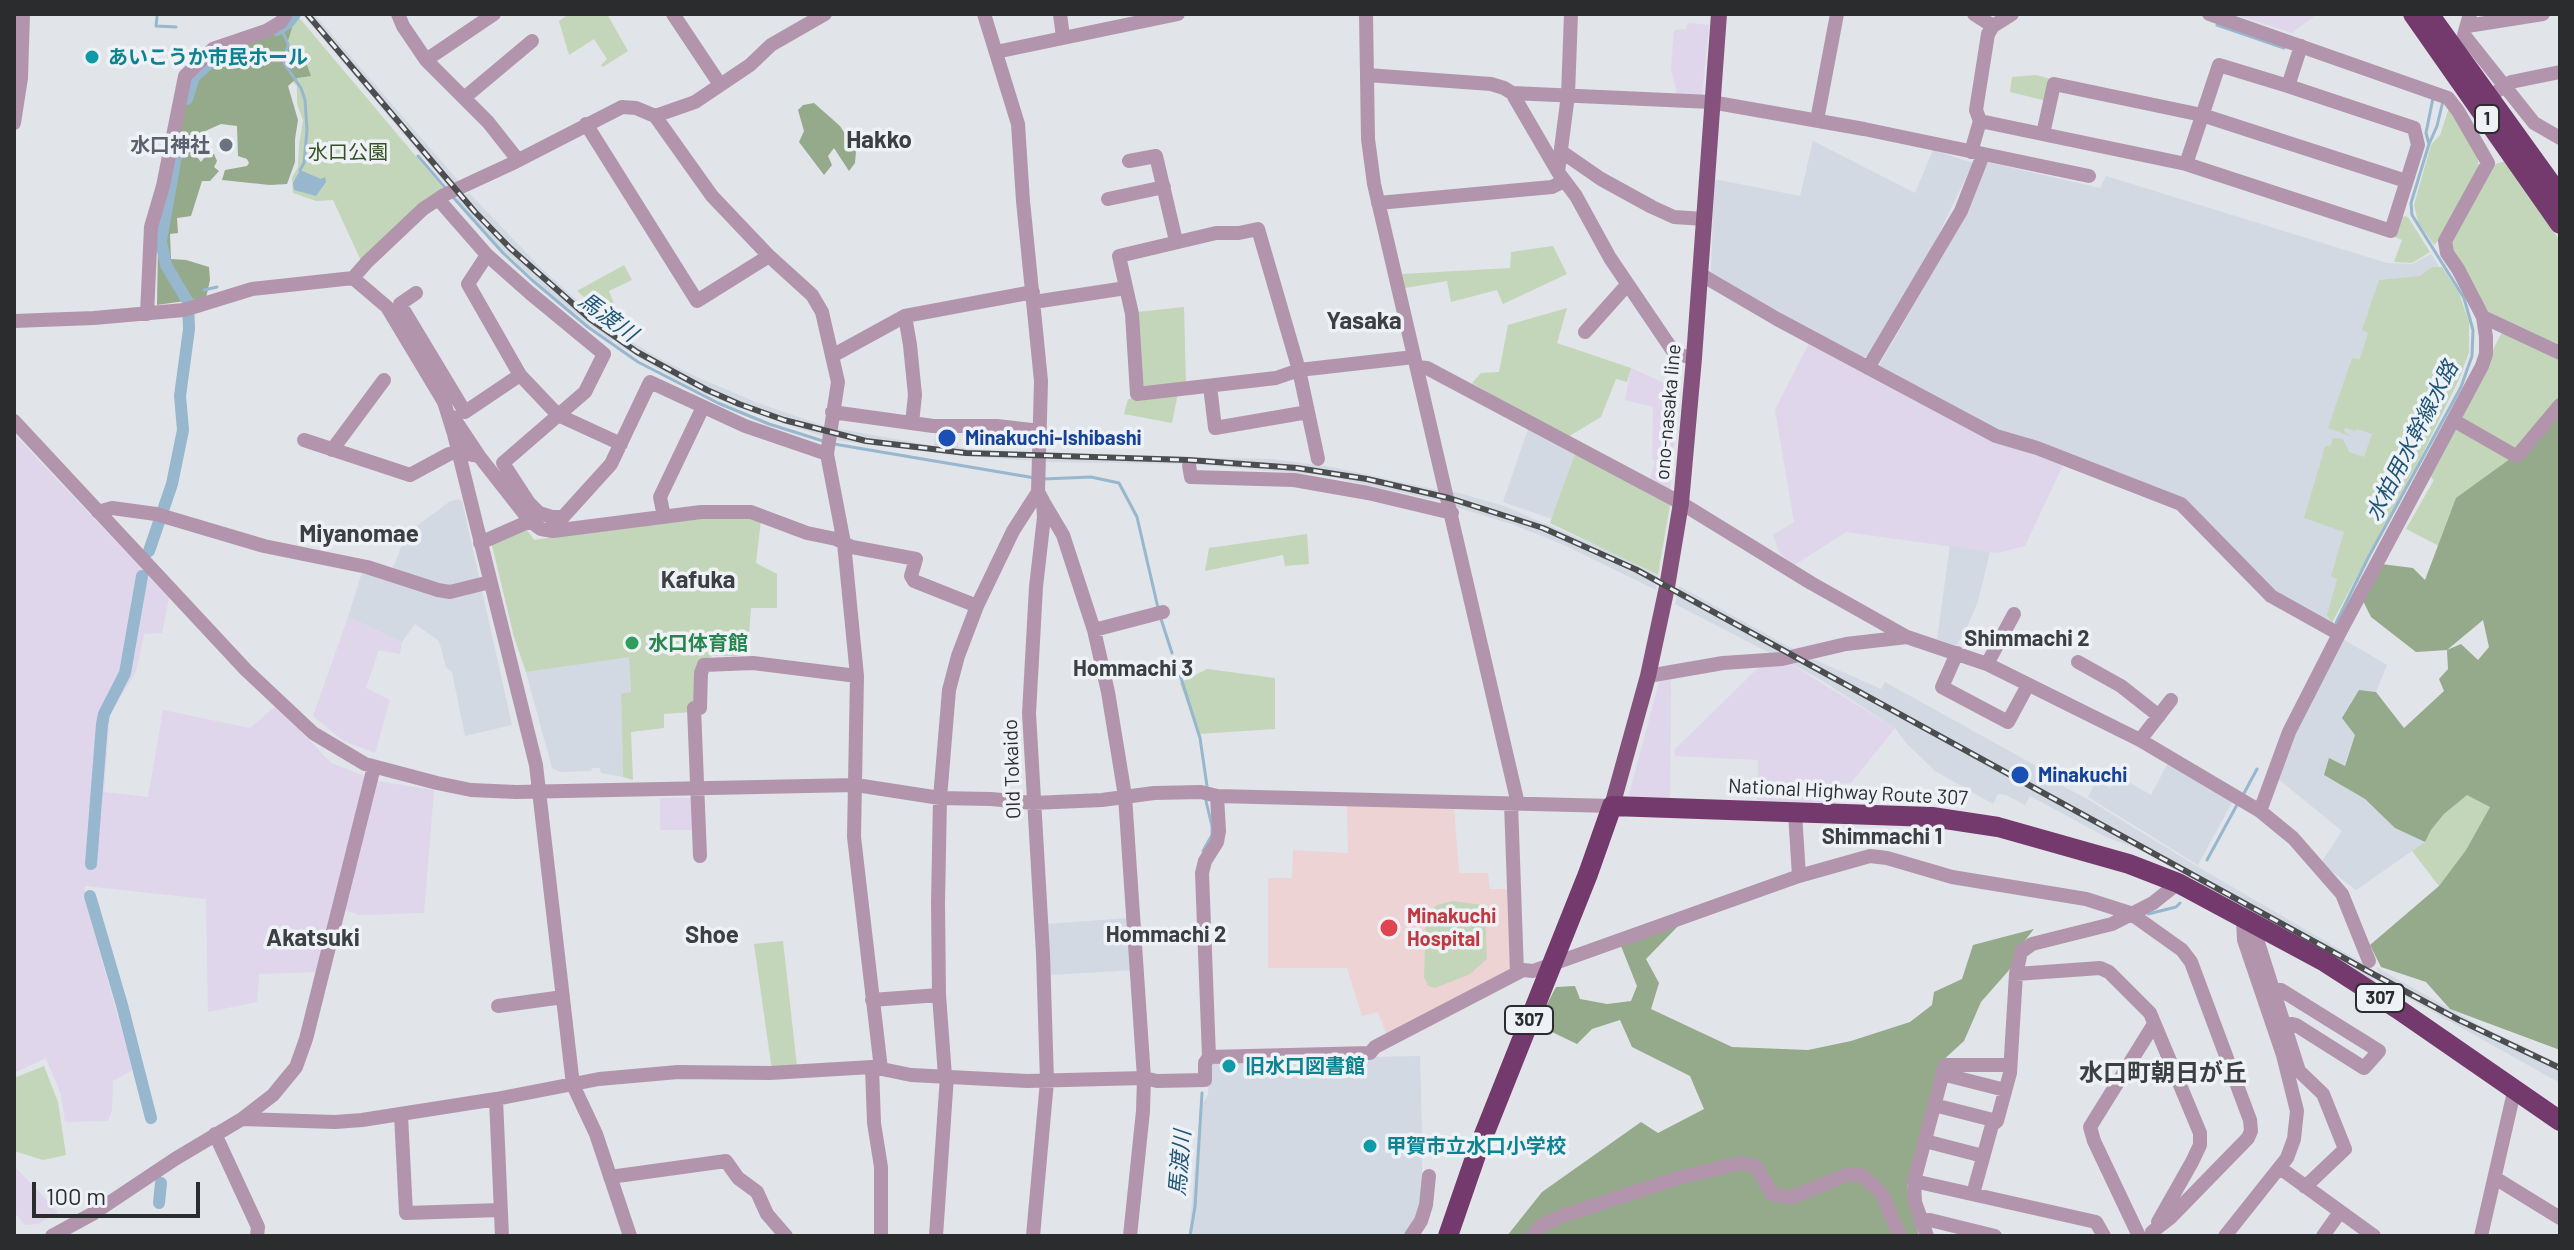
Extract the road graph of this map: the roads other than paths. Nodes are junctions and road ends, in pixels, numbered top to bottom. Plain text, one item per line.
1 (23, 14) edge
2 (286, 14) edge
3 (398, 14) edge
4 (494, 14) edge
5 (692, 14) edge
6 (984, 14) edge
7 (1060, 14) edge
8 (1178, 14) edge
9 (1366, 14) edge
10 (1571, 14) edge
11 (1719, 14) edge
12 (1837, 14) edge
13 (1974, 14) edge
14 (2012, 14) edge
15 (2209, 14) edge
16 (2413, 14) edge
17 (2429, 14) edge
18 (2543, 14) edge
19 (817, 16) edge
20 (676, 18) edge
21 (2468, 20) edge
22 (1993, 26) junction
23 (1063, 37) junction
24 (532, 41) dead end
25 (2301, 46) junction
26 (996, 52) junction
27 (426, 60) junction
28 (2560, 72) edge
29 (1367, 75) junction
30 (719, 83) junction
31 (2288, 86) junction
32 (2500, 89) junction
33 (1512, 93) junction
34 (1568, 95) junction
35 (464, 98) junction
36 (1711, 102) junction
37 (2202, 115) junction
38 (655, 116) junction
39 (1817, 120) junction
40 (1980, 121) junction
41 (14, 123) edge
42 (586, 124) junction
43 (2043, 134) junction
44 (2560, 138) edge
45 (1562, 152) junction
46 (1977, 153) junction
47 (518, 160) junction
48 (1129, 161) dead end
49 (2186, 164) junction
50 (2089, 176) dead end
51 (1561, 177) junction
52 (2406, 181) junction
53 (1164, 187) junction
54 (444, 195) junction
55 (2560, 196) edge
56 (1108, 199) dead end
57 (1378, 203) junction
58 (1704, 219) junction
59 (2560, 224) edge
60 (1176, 241) junction
61 (487, 255) junction
62 (769, 256) junction
63 (1700, 274) junction
64 (353, 278) junction
65 (1627, 285) junction
66 (1126, 288) junction
67 (416, 293) dead end
68 (1033, 297) junction
69 (147, 314) junction
70 (905, 316) junction
71 (2483, 317) junction
72 (14, 321) edge
73 (1585, 332) dead end
74 (2560, 353) edge
75 (832, 356) junction
76 (1694, 358) junction
77 (1416, 362) junction
78 (1868, 368) junction
79 (1299, 370) junction
80 (520, 375) junction
81 (384, 380) dead end
82 (1210, 386) junction
83 (444, 402) junction
84 (2560, 405) edge
85 (703, 407) junction
86 (832, 412) junction
87 (1308, 412) junction
88 (558, 415) junction
89 (2453, 420) junction
90 (14, 421) edge
91 (912, 423) junction
92 (1040, 431) junction
93 (304, 440) dead end
94 (621, 444) junction
95 (332, 450) junction
96 (458, 452) junction
97 (827, 454) junction
98 (479, 456) junction
99 (1318, 459) dead end
100 (1189, 465) dead end
101 (1039, 488) junction
102 (1681, 503) junction
103 (98, 512) junction
104 (1452, 513) junction
105 (664, 517) junction
106 (530, 521) junction
107 (480, 543) junction
108 (844, 543) junction
109 (490, 582) junction
110 (977, 606) junction
111 (1161, 613) dead end
112 (2014, 614) dead end
113 (1094, 630) junction
114 (2339, 634) junction
115 (1907, 637) junction
116 (1957, 653) junction
117 (2078, 662) dead end
118 (1987, 664) junction
119 (857, 676) junction
120 (1648, 676) junction
121 (2028, 685) junction
122 (2171, 700) dead end
123 (2159, 716) junction
124 (2140, 740) junction
125 (374, 767) junction
126 (856, 785) junction
127 (697, 789) junction
128 (539, 791) junction
129 (1125, 796) junction
130 (1217, 796) junction
131 (940, 798) junction
132 (1033, 803) junction
133 (1520, 804) junction
134 (1612, 806) junction
135 (2260, 811) junction
136 (1795, 813) junction
137 (700, 856) dead end
138 (1799, 876) junction
139 (2178, 883) junction
140 (2130, 913) junction
141 (2243, 918) junction
142 (2369, 961) dead end
143 (1553, 962) junction
144 (1517, 973) junction
145 (2016, 974) junction
146 (2272, 988) junction
147 (939, 995) junction
148 (563, 997) junction
149 (872, 1000) junction
150 (498, 1006) dead end
151 (2284, 1022) junction
152 (2154, 1024) junction
153 (1209, 1057) junction
154 (2010, 1065) junction
155 (876, 1068) junction
156 (1942, 1074) junction
157 (946, 1076) junction
158 (1144, 1078) junction
159 (1047, 1081) junction
160 (573, 1085) junction
161 (2005, 1090) junction
162 (2514, 1092) junction
163 (496, 1099) junction
164 (1934, 1105) junction
165 (401, 1115) junction
166 (242, 1119) junction
167 (1997, 1121) junction
168 (2560, 1121) edge
169 (215, 1134) junction
170 (1925, 1141) junction
171 (1983, 1156) junction
172 (2280, 1168) junction
173 (1429, 1176) dead end
174 (610, 1177) junction
175 (2495, 1178) junction
176 (1914, 1181) junction
177 (2305, 1187) junction
178 (1973, 1194) junction
179 (500, 1210) junction
180 (2340, 1212) junction
181 (2560, 1218) edge
182 (1920, 1221) junction
183 (630, 1235) edge
184 (2147, 1235) edge
185 (52, 1236) edge
186 (257, 1236) edge
187 (502, 1236) edge
188 (786, 1236) edge
189 (881, 1236) edge
190 (936, 1236) edge
191 (1033, 1236) edge
192 (1130, 1236) edge
193 (1411, 1236) edge
194 (1448, 1236) edge
195 (1532, 1236) edge
196 (1900, 1236) edge
197 (1927, 1236) edge
198 (1995, 1236) edge
199 (2104, 1236) edge
200 (2225, 1236) edge
201 (2323, 1236) edge
202 (2374, 1236) edge
203 (2481, 1236) edge

1 - 41 street
2 - 69 street
3 - 27 street
4 - 27 street
5 - 20 street
6 - 26 street, Old Tokaido
7 - 23 street
8 - 23 street
9 - 29 street
10 - 34 street
11 - 36 main road, ono-nasaka line
12 - 39 street
13 - 22 street
14 - 22 street
15 - 25 street
16 - 59 highway, 1
17 - 55 highway, 1
18 - 21 street
19 - 30 street
20 - 30 street
21 - 32 street
22 - 40 street
23 - 26 street
24 - 35 street
25 - 31 street
25 - 71 street
26 - 68 street, Old Tokaido
27 - 35 street
28 - 32 street
29 - 33 street
29 - 57 street
30 - 38 street
31 - 37 street
31 - 52 street
32 - 44 street
33 - 34 street
33 - 51 street
34 - 36 street
34 - 45 street
35 - 47 street
36 - 39 street
36 - 58 main road, ono-nasaka line
37 - 43 street
37 - 49 street
37 - 52 street
38 - 42 street
38 - 62 street
39 - 46 street
40 - 43 street
40 - 46 street
42 - 47 street
42 - 62 street
43 - 49 street
45 - 51 street
45 - 58 street
46 - 50 street
46 - 78 street
47 - 54 street
48 - 53 street
49 - 52 street
51 - 57 street
51 - 65 street
53 - 56 street
53 - 60 street
54 - 61 street
54 - 64 street
57 - 77 street
58 - 63 main road, ono-nasaka line
60 - 66 street
60 - 79 street
61 - 80 street
61 - 88 street
62 - 75 street
63 - 76 main road, ono-nasaka line
63 - 78 street
64 - 69 street
64 - 83 street
65 - 73 street
65 - 76 street
66 - 68 street
66 - 82 street
67 - 80 street
68 - 70 street
68 - 92 street, Old Tokaido
69 - 72 street
70 - 75 street
70 - 91 street
71 - 74 street
71 - 89 street
75 - 86 street
76 - 102 main road, ono-nasaka line
77 - 79 street
77 - 102 street
77 - 104 street
78 - 114 street
79 - 82 street
79 - 87 street
80 - 88 street
81 - 95 street
82 - 87 street
83 - 96 street
83 - 98 street
84 - 89 street
85 - 94 street
85 - 97 street
85 - 105 street
86 - 91 street
86 - 97 street
87 - 99 street
88 - 94 street
88 - 94 street
89 - 114 street
90 - 103 street
91 - 92 street
92 - 101 street, Old Tokaido
93 - 95 street
95 - 96 street
96 - 98 street
96 - 107 street
97 - 108 street
98 - 106 street
100 - 104 street
101 - 110 street
101 - 113 street
101 - 132 street, Old Tokaido
102 - 115 street
102 - 120 main road, ono-nasaka line
103 - 109 street
103 - 125 street
104 - 133 street
105 - 106 street
105 - 108 street
106 - 107 street
107 - 109 street
108 - 110 street
108 - 119 street
109 - 128 street
110 - 131 street
111 - 113 street
112 - 118 street
113 - 129 street
114 - 135 street
115 - 116 street
115 - 120 street
116 - 118 street
116 - 121 street
117 - 123 street
118 - 121 street
119 - 126 street
119 - 127 street
120 - 134 main road, ono-nasaka line
121 - 124 street
122 - 123 street
123 - 124 street
124 - 135 street
125 - 128 street
125 - 166 street
126 - 127 street
126 - 131 street
126 - 149 street
127 - 128 street
127 - 137 street
128 - 148 street
129 - 130 street
129 - 132 street
129 - 158 street
130 - 133 street
130 - 153 street
131 - 132 street
131 - 147 street
132 - 159 street, Old Tokaido
133 - 134 street
133 - 144 street
134 - 136 highway, National Highway Route 307 / 307
134 - 143 highway, 307
135 - 142 street
136 - 138 street
136 - 139 highway, National Highway Route 307 / 307
138 - 140 street
138 - 143 street
139 - 140 street
139 - 141 highway, National Highway Route 307 / 307
140 - 145 street
140 - 184 street
141 - 146 street
141 - 162 highway, National Highway Route 307 / 307
141 - 172 street
143 - 144 street
143 - 194 highway, 307
144 - 153 street
145 - 152 street
145 - 154 street
146 - 151 street
146 - 151 street
147 - 149 street
147 - 157 street
148 - 150 street
148 - 160 street
149 - 155 street
151 - 177 street
152 - 184 street
152 - 184 street
153 - 158 street
154 - 156 street
154 - 161 street
155 - 157 street
155 - 160 street
155 - 189 street
156 - 161 street
156 - 164 street
157 - 159 street
157 - 190 street
158 - 159 street
158 - 192 street
159 - 191 street, Old Tokaido
160 - 163 street
160 - 174 street
161 - 167 street
162 - 168 highway, National Highway Route 307 / 307
162 - 175 street
163 - 165 street
163 - 179 street
164 - 167 street
164 - 170 street
165 - 166 street
165 - 179 street
166 - 169 street
167 - 171 street
169 - 185 street
169 - 186 street
170 - 171 street
170 - 176 street
171 - 178 street
172 - 177 street
172 - 200 street
173 - 193 street
174 - 183 street
174 - 188 street
175 - 181 street
175 - 203 street
176 - 178 street
176 - 182 street
177 - 180 street
178 - 199 street
179 - 187 street
180 - 201 street
180 - 202 street
182 - 197 street
182 - 198 street
195 - 196 street

